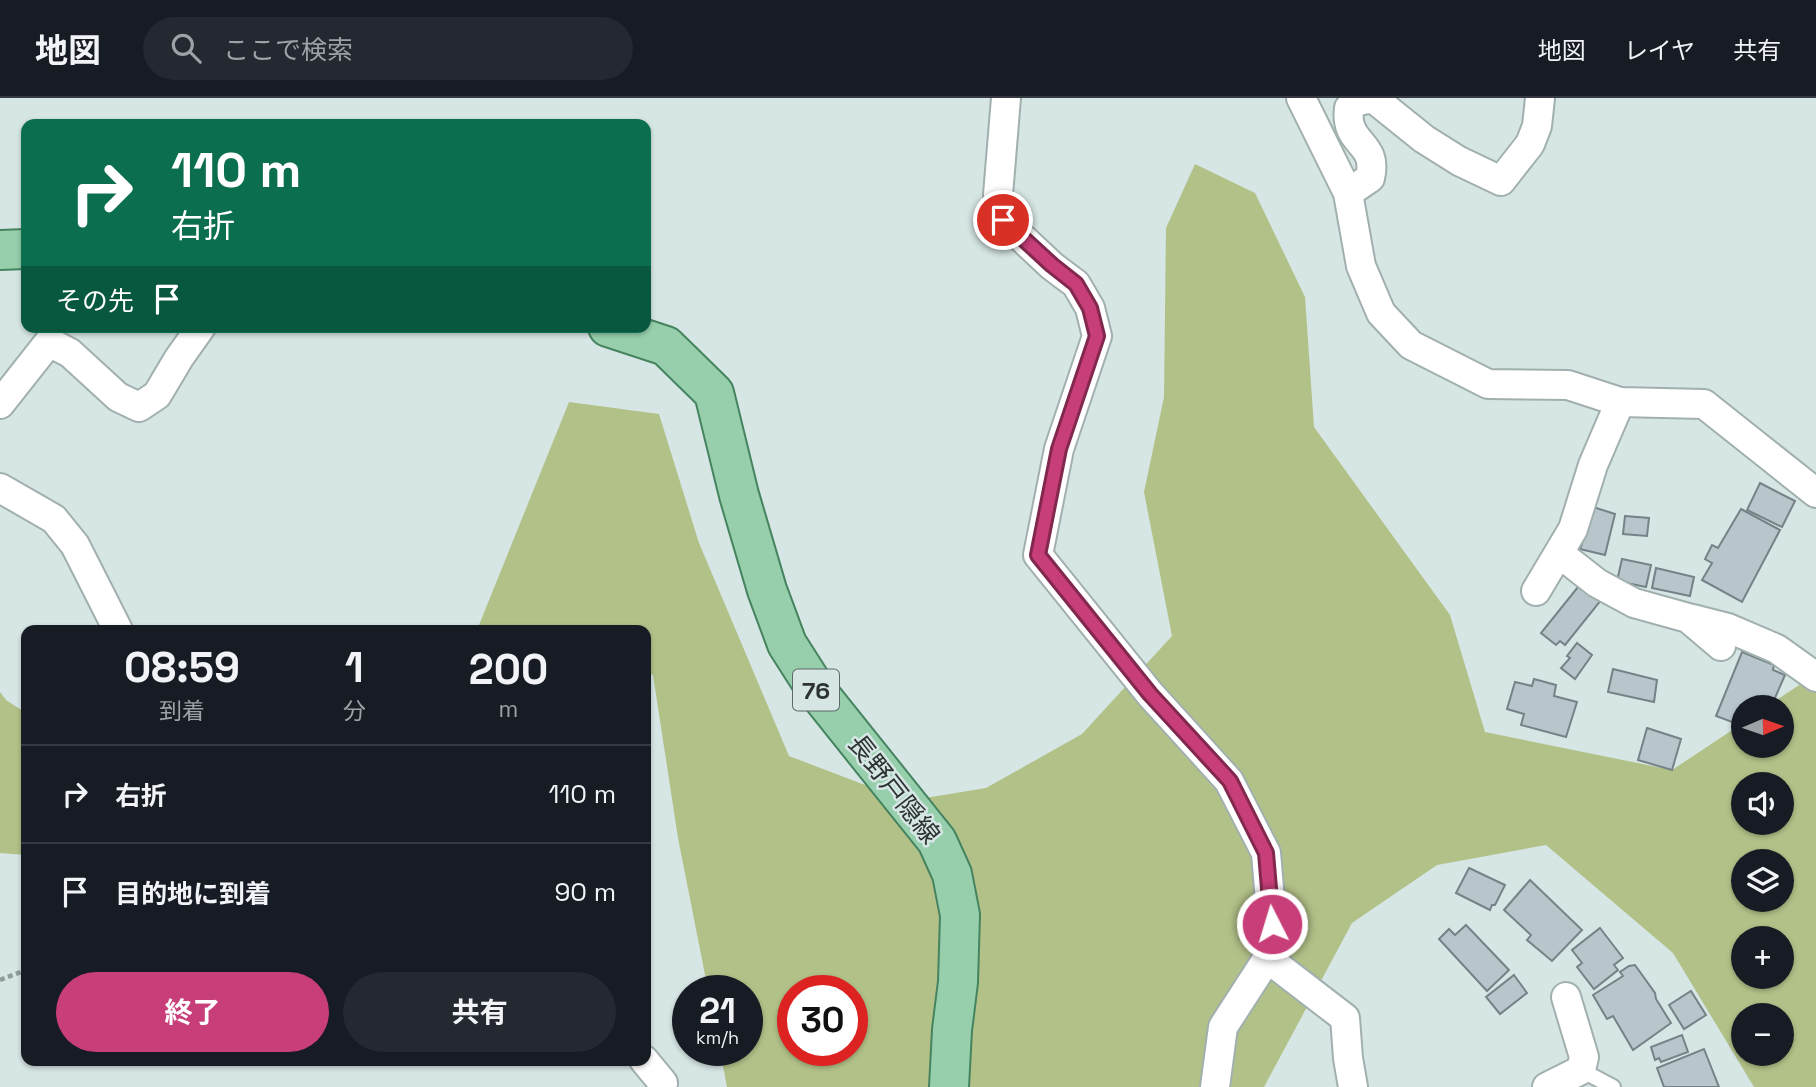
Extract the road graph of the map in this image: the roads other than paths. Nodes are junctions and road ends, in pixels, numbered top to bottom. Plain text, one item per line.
1 (1006, 98) edge
2 (1301, 98) edge
3 (1540, 98) edge
4 (1348, 192) junction
5 (21, 249) edge
6 (0, 250) edge
7 (197, 333) edge
8 (626, 333) edge
9 (1620, 402) junction
10 (0, 404) edge
11 (0, 488) edge
12 (1816, 493) edge
13 (1560, 554) junction
14 (1536, 591) dead end
15 (1688, 618) junction
16 (115, 625) edge
17 (1721, 646) dead end
18 (1816, 677) edge
19 (1267, 958) junction
20 (1566, 997) dead end
21 (650, 1066) edge
22 (1581, 1070) junction
23 (662, 1087) edge
24 (949, 1087) edge
25 (1215, 1087) edge
26 (1353, 1087) edge
27 (1547, 1087) edge
28 (1613, 1087) edge

1 - 19 street
2 - 4 street
3 - 4 street
4 - 9 street
5 - 6 main road
7 - 10 street
8 - 24 main road, 長野戸隠線 / 76
9 - 12 street
9 - 13 street
11 - 16 street
13 - 14 street
13 - 15 street
15 - 17 street
15 - 18 street
19 - 25 street
19 - 26 street
20 - 22 street
21 - 23 street
22 - 27 street
22 - 28 lane

